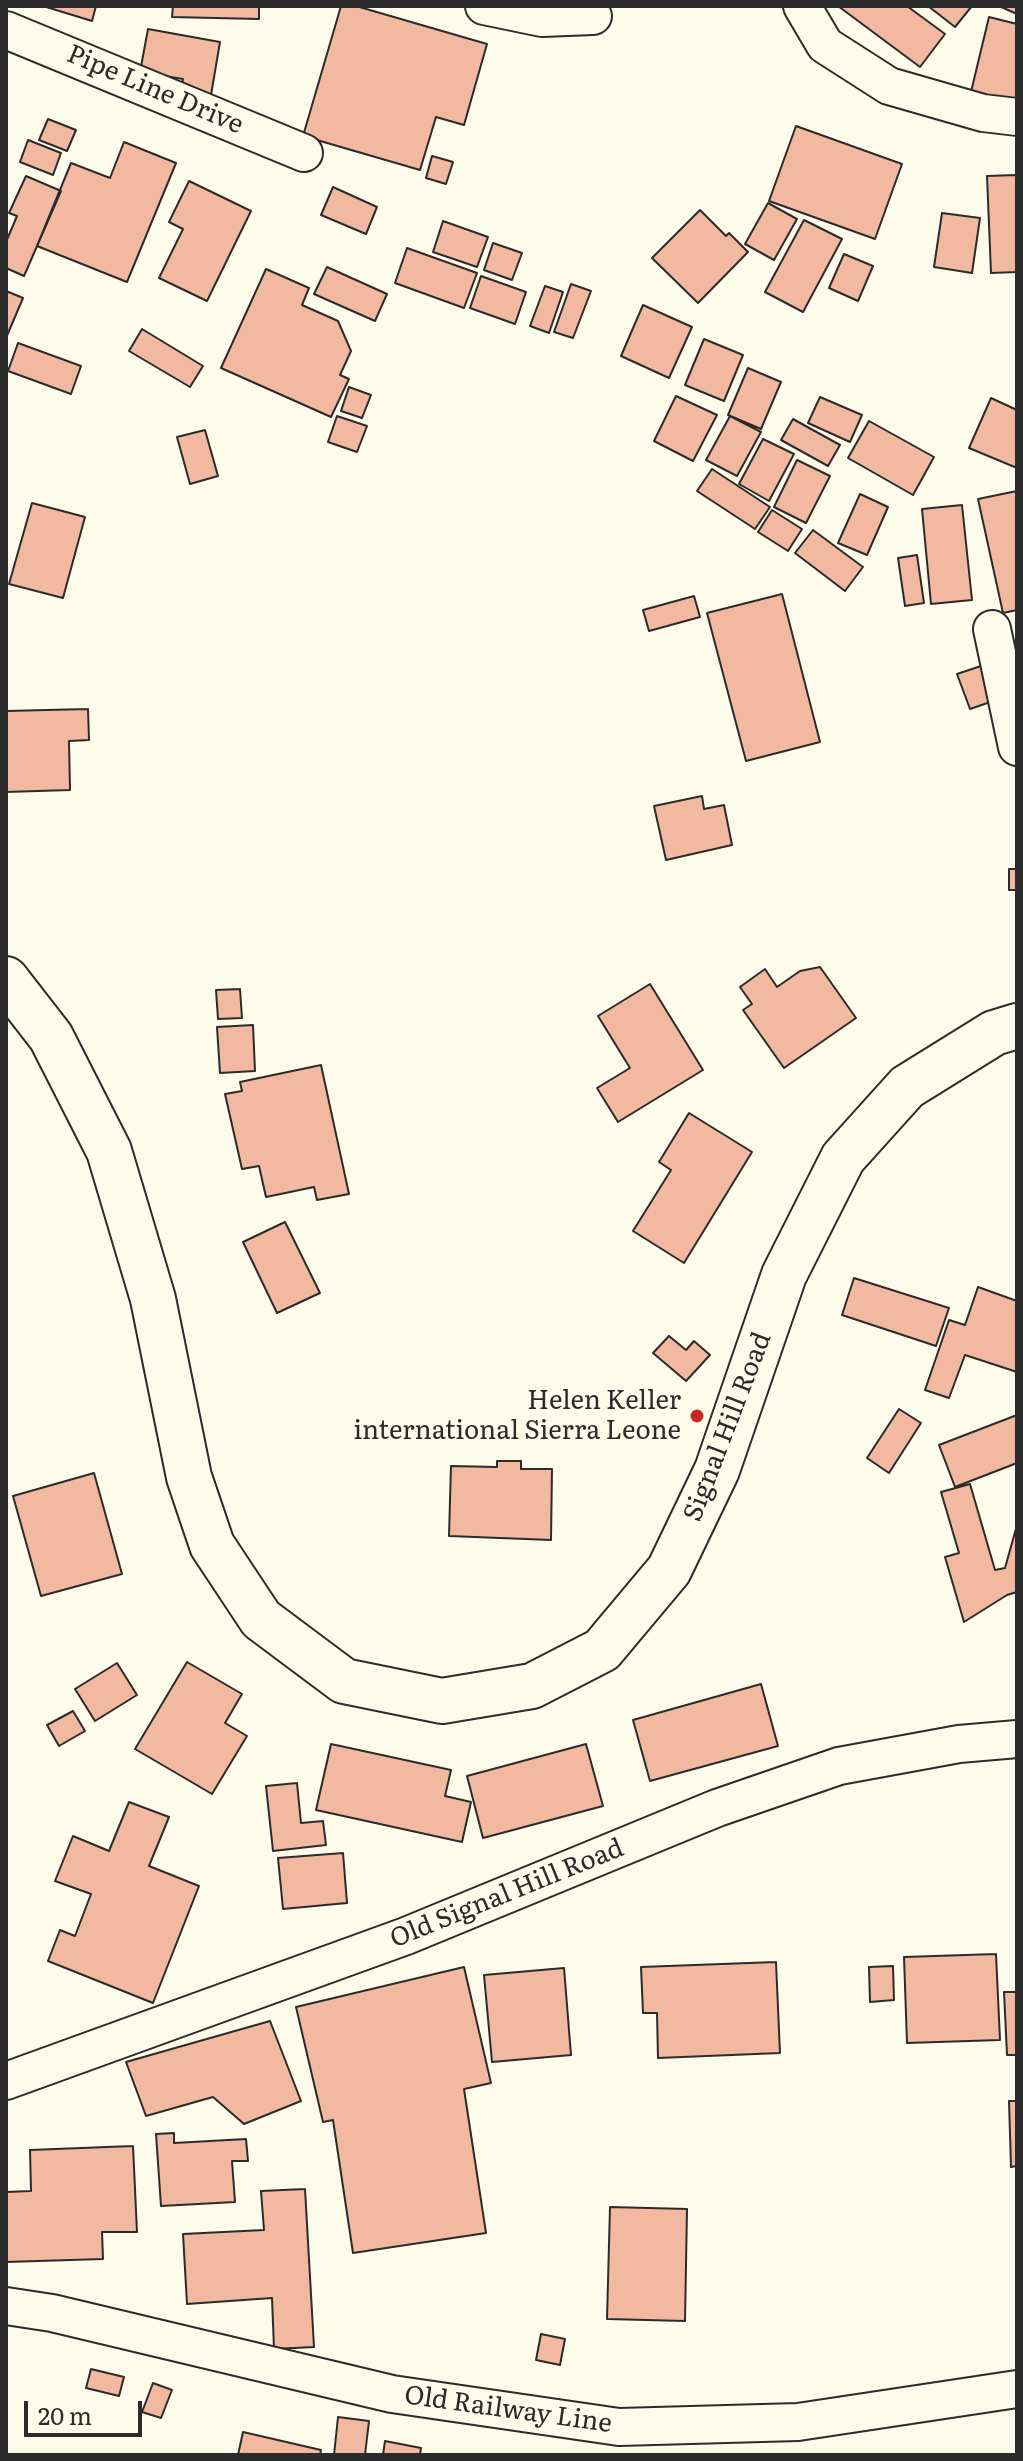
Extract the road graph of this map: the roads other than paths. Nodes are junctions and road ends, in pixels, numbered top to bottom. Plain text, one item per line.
1 (484, 6) edge
2 (802, 6) edge
3 (593, 16) dead end
4 (6, 30) edge
5 (1017, 117) edge
6 (304, 153) dead end
7 (992, 629) dead end
8 (1017, 747) edge
9 (6, 979) edge
10 (1017, 1026) edge
11 (1017, 1739) edge
12 (6, 2081) edge
13 (6, 2306) edge
14 (1017, 2389) edge

1 - 3 street
2 - 5 street
4 - 6 street, Pipe Line Drive
7 - 8 street
9 - 10 main road, Signal Hill Road
11 - 12 street, Old Signal Hill Road
13 - 14 street, Old Railway Line

